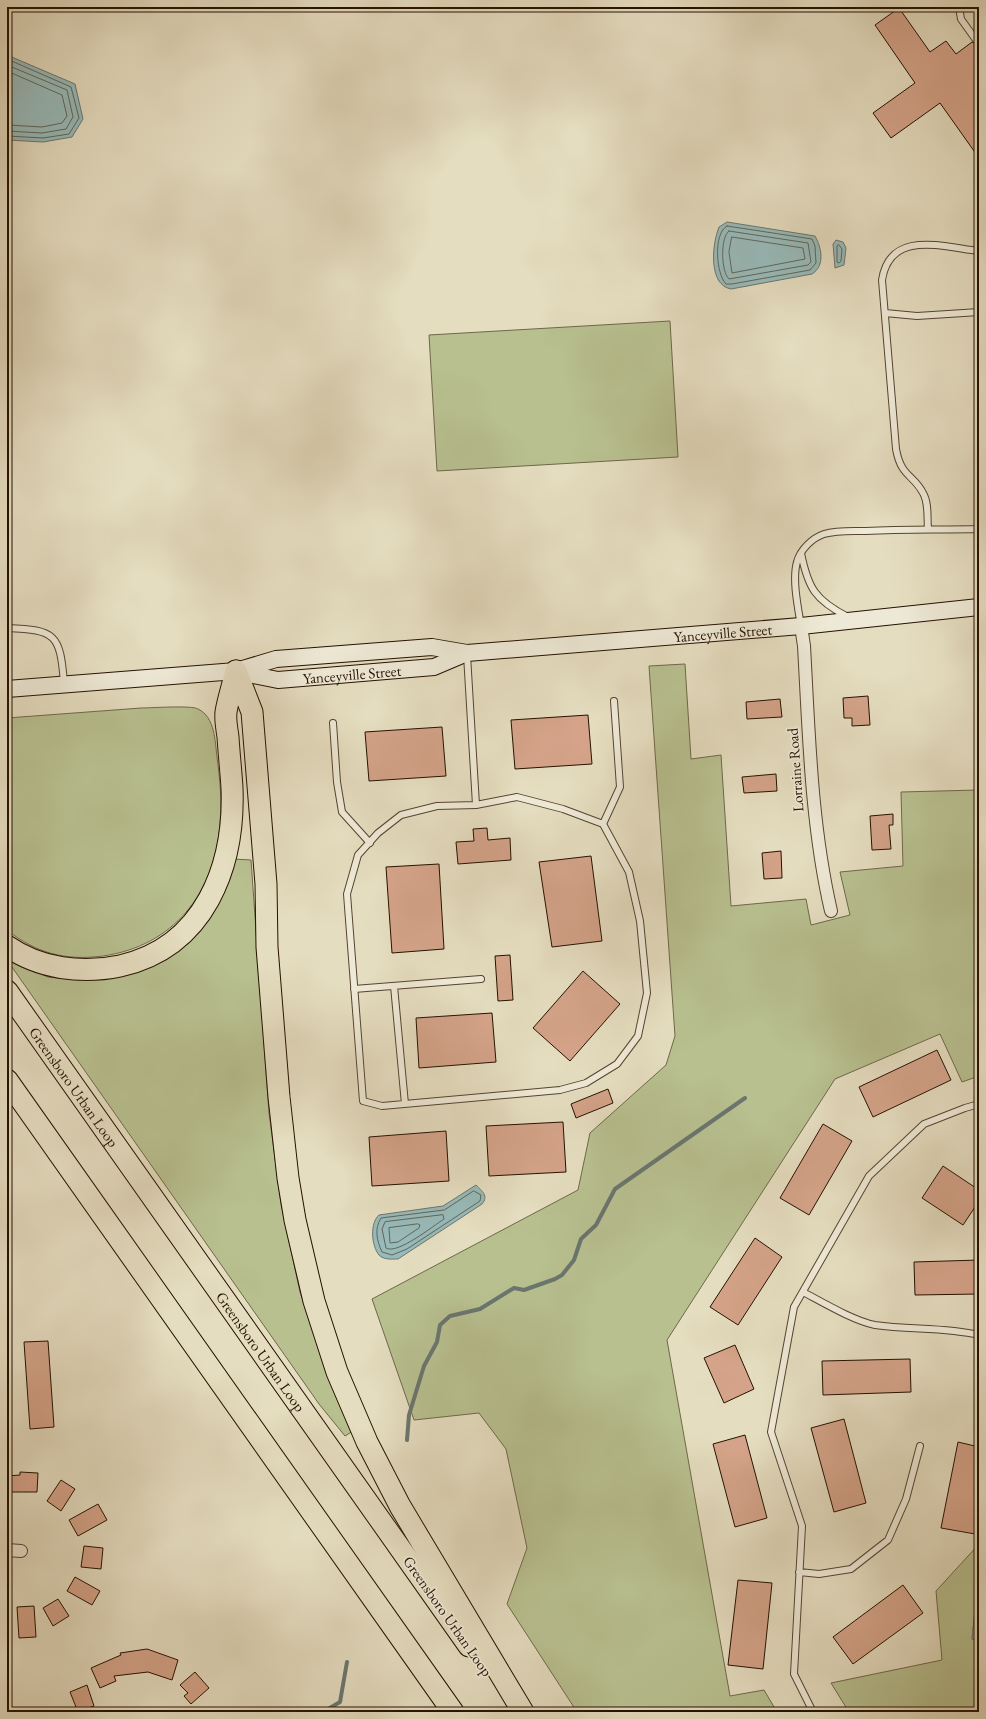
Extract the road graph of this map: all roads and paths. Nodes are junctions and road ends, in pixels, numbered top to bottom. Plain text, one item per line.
1 (959, 7) edge
2 (976, 40) dead end
3 (979, 251) edge
4 (979, 312) edge
5 (885, 313) junction
6 (928, 529) junction
7 (979, 529) edge
8 (801, 553) junction
9 (979, 607) edge
10 (854, 620) junction
11 (800, 626) junction
12 (7, 628) edge
13 (467, 653) junction
14 (236, 671) junction
15 (64, 685) junction
16 (7, 689) edge
17 (614, 701) dead end
18 (333, 723) dead end
19 (476, 805) junction
20 (603, 824) junction
21 (370, 842) junction
22 (831, 911) dead end
23 (7, 946) edge
24 (481, 979) dead end
25 (394, 986) junction
26 (354, 989) junction
27 (7, 991) edge
28 (7, 1080) edge
29 (405, 1104) junction
30 (979, 1104) edge
31 (803, 1292) junction
32 (979, 1335) edge
33 (920, 1446) dead end
34 (7, 1550) edge
35 (21, 1551) dead end
36 (799, 1572) junction
37 (453, 1712) edge
38 (516, 1712) edge
39 (523, 1712) edge
40 (813, 1712) edge

1 - 2 lane
3 - 5 lane
4 - 5 lane
5 - 6 lane
6 - 7 lane
6 - 8 lane
8 - 10 lane
8 - 11 lane
9 - 10 main road, Yanceyville Street
10 - 11 main road, Yanceyville Street
11 - 13 main road, Yanceyville Street
11 - 22 street, Lorraine Road
12 - 15 lane
13 - 14 main road, Yanceyville Street
13 - 19 lane
14 - 15 main road, Yanceyville Street
14 - 23 highway
14 - 39 highway
15 - 16 main road, Yanceyville Street
17 - 20 lane
18 - 21 lane
19 - 20 lane
19 - 21 lane
20 - 29 lane
21 - 26 lane
24 - 25 lane
25 - 26 lane
25 - 29 lane
26 - 29 lane
27 - 38 highway, Greensboro Urban Loop
28 - 37 highway
30 - 31 lane
31 - 32 lane
31 - 36 lane
33 - 36 lane
34 - 35 street
36 - 40 lane

